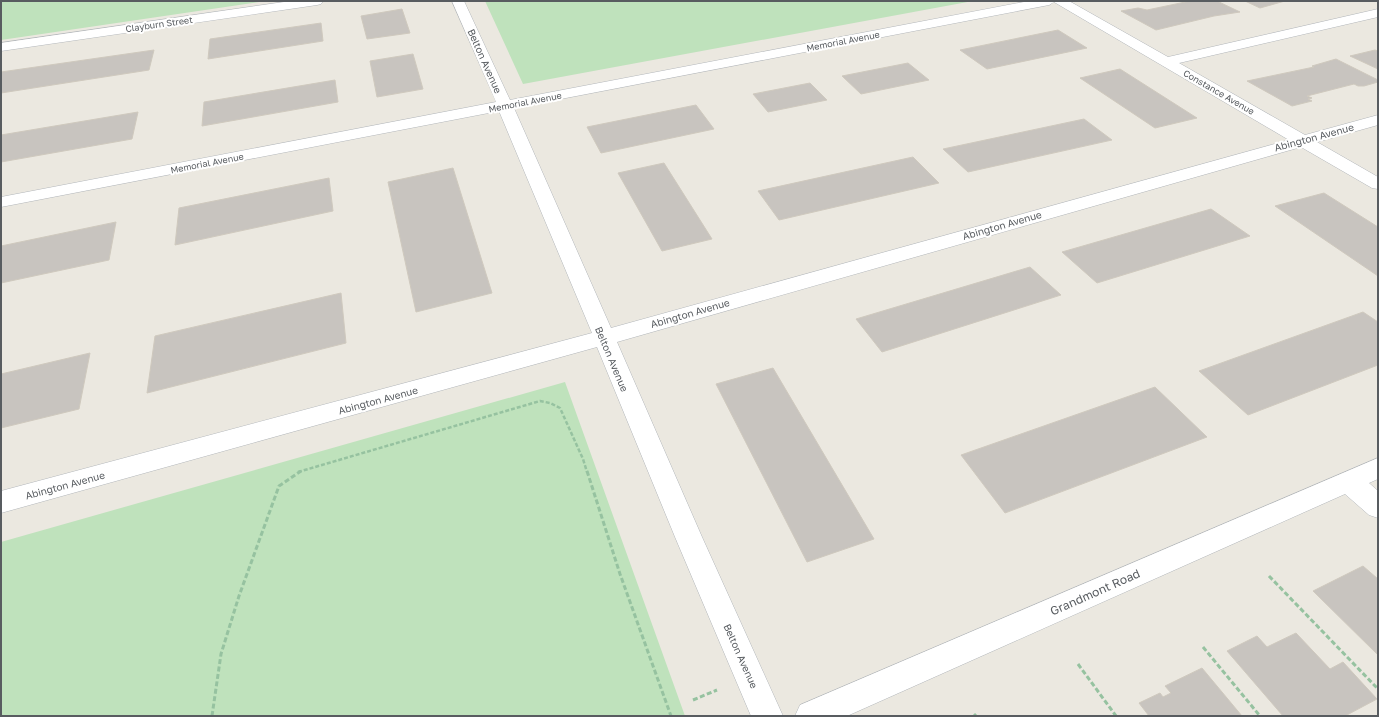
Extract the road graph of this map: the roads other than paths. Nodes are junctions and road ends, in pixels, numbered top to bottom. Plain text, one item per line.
1 (317, 1) edge
2 (458, 1) edge
3 (1049, 1) edge
4 (1060, 1) edge
5 (1378, 14) edge
6 (1, 47) edge
7 (1166, 62) junction
8 (505, 106) junction
9 (1378, 120) edge
10 (1303, 140) junction
11 (1378, 184) edge
12 (1, 202) edge
13 (603, 338) junction
14 (1378, 468) edge
15 (1348, 481) junction
16 (1, 502) edge
17 (1378, 507) edge
18 (767, 716) edge
19 (811, 716) edge

1 - 6 street, Clayburn Street
2 - 8 street, Belton Avenue
3 - 8 street, Memorial Avenue
4 - 7 street, Constance Avenue
5 - 7 street
7 - 10 street, Constance Avenue
8 - 12 street, Memorial Avenue
8 - 13 street, Belton Avenue
9 - 10 street, Abington Avenue
10 - 11 street, Constance Avenue
10 - 13 street, Abington Avenue
13 - 16 street, Abington Avenue
13 - 18 street, Belton Avenue
14 - 15 street, Grandmont Road
15 - 17 street
15 - 19 street, Grandmont Road

